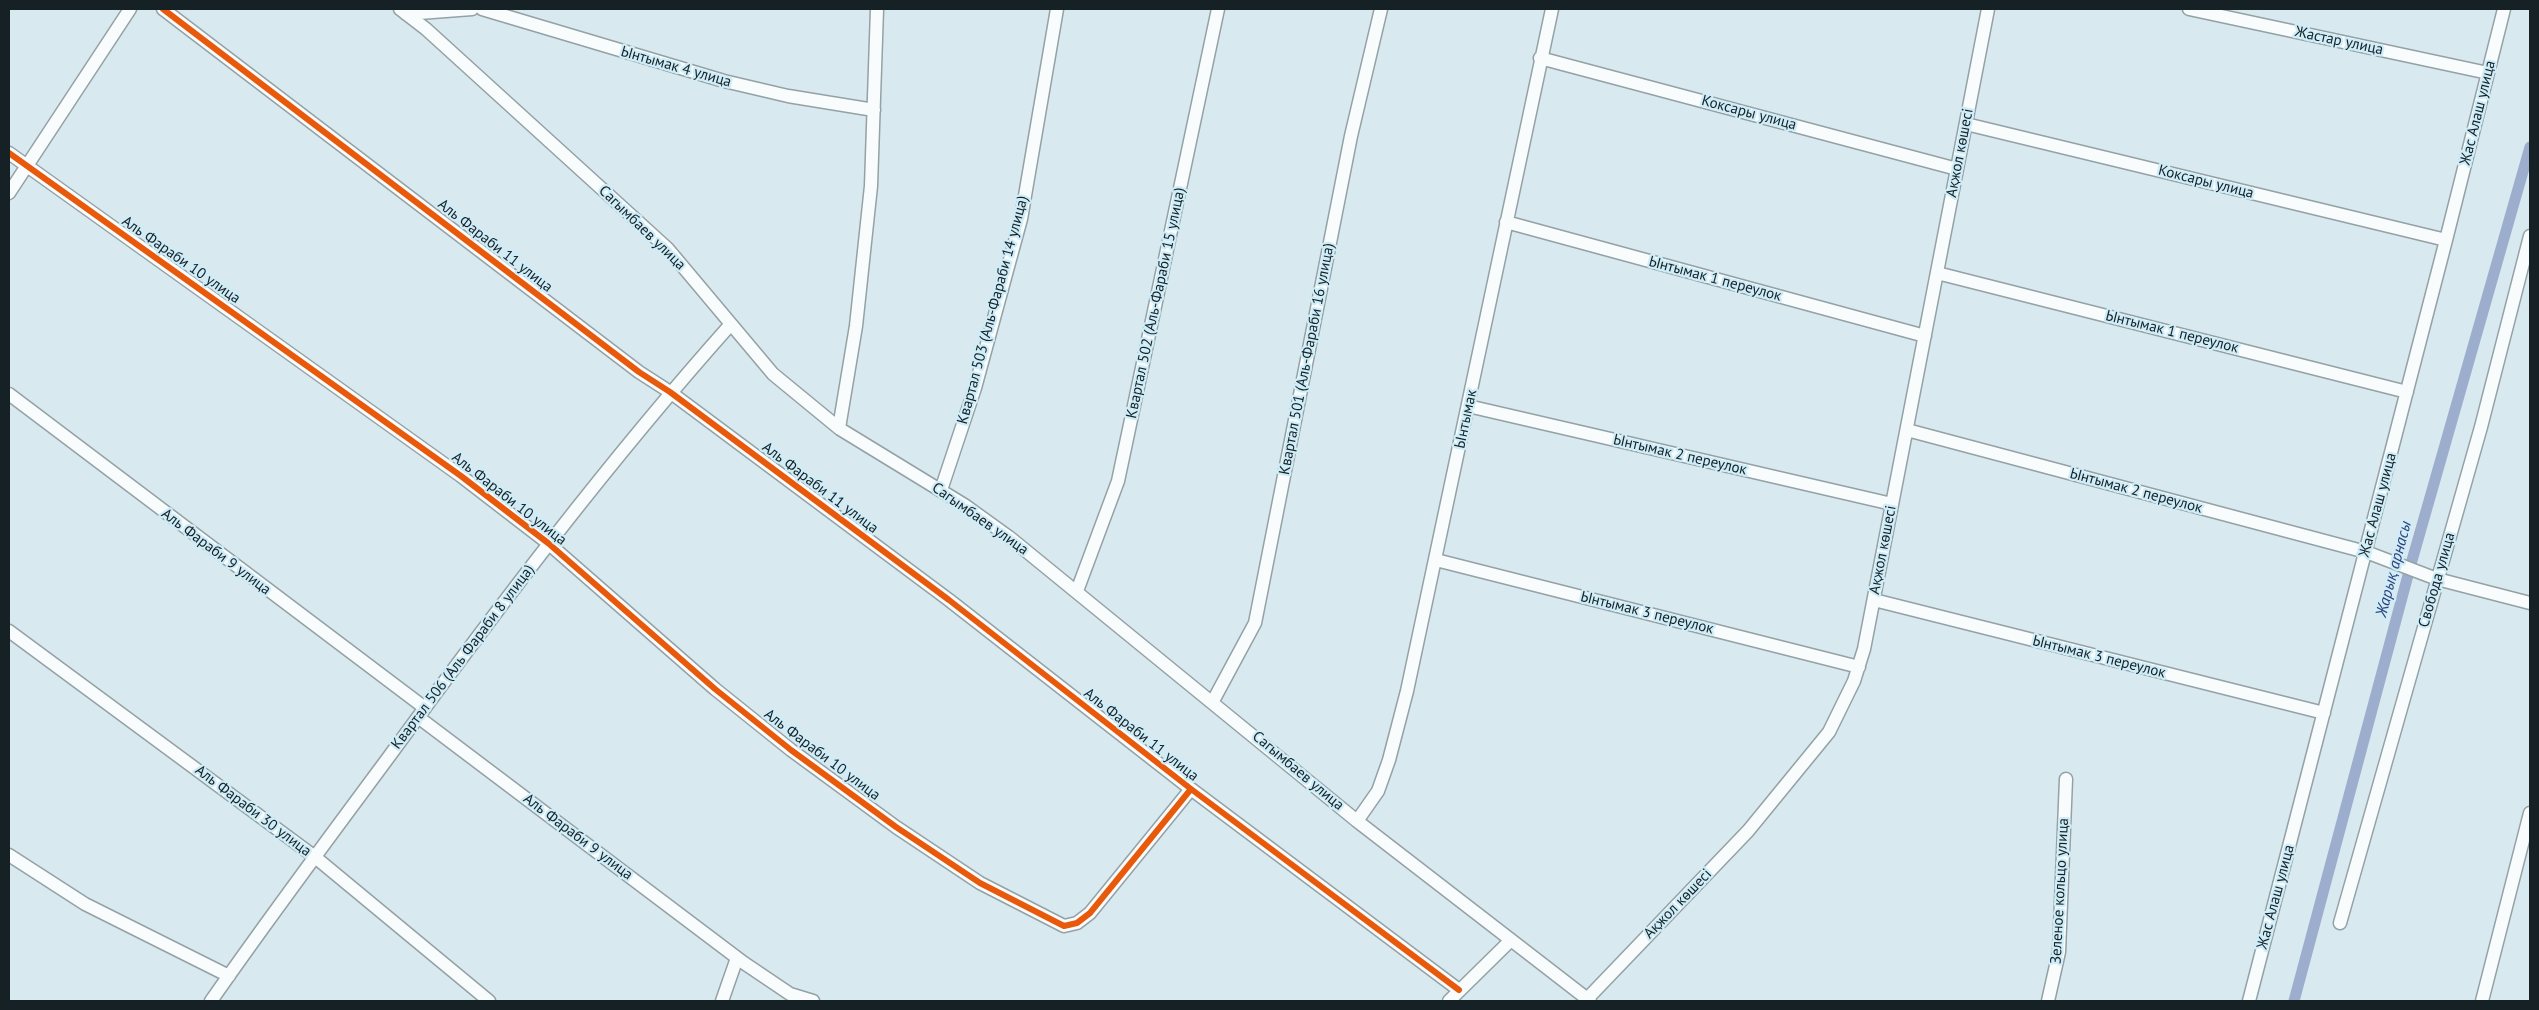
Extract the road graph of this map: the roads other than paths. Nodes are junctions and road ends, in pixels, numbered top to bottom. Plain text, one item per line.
1 (130, 9) edge
2 (163, 9) edge
3 (472, 9) edge
4 (482, 9) edge
5 (877, 9) edge
6 (1057, 9) edge
7 (1218, 9) edge
8 (1381, 9) edge
9 (1552, 9) edge
10 (1988, 9) edge
11 (2189, 9) edge
12 (2504, 9) edge
13 (403, 12) edge
14 (1540, 58) junction
15 (2488, 73) junction
16 (874, 110) junction
17 (1966, 124) junction
18 (9, 153) edge
19 (26, 166) junction
20 (1957, 169) junction
21 (9, 193) edge
22 (1506, 222) junction
23 (2530, 236) edge
24 (2446, 240) junction
25 (1937, 273) junction
26 (731, 324) junction
27 (1925, 336) junction
28 (670, 392) junction
29 (2407, 392) junction
30 (9, 394) edge
31 (1468, 406) junction
32 (839, 428) junction
33 (1907, 430) junction
34 (941, 490) junction
35 (1892, 504) junction
36 (548, 543) junction
37 (2366, 552) junction
38 (1436, 560) junction
39 (2437, 578) junction
40 (1077, 592) junction
41 (1874, 600) junction
42 (2530, 603) edge
43 (9, 631) edge
44 (1859, 667) junction
45 (1213, 701) junction
46 (421, 712) junction
47 (2324, 713) junction
48 (2066, 779) dead end
49 (1191, 789) junction
50 (2530, 813) edge
51 (1357, 820) junction
52 (9, 854) edge
53 (315, 857) junction
54 (2340, 923) dead end
55 (1511, 940) junction
56 (737, 958) junction
57 (229, 976) junction
58 (1459, 990) junction
59 (1588, 1000) edge
60 (211, 1001) edge
61 (489, 1001) edge
62 (722, 1001) edge
63 (813, 1001) edge
64 (1449, 1001) edge
65 (2048, 1001) edge
66 (2249, 1001) edge
67 (2482, 1001) edge

1 - 19 street
2 - 28 street, Аль Фараби 11 улица
3 - 13 street
4 - 16 street, Ынтымак 4 улица
5 - 16 street
6 - 34 street, Квартал 503 (Аль-Фараби 14 улица)
7 - 40 street, Квартал 502 (Аль-Фараби 15 улица)
8 - 45 street, Квартал 501 (Аль-Фараби 16 улица)
9 - 14 street, Ынтымак
10 - 17 street, Ақжол көшесі
11 - 15 street, Жастар улица
12 - 15 street, Жас Алаш улица
13 - 26 street, Сагымбаев улица
14 - 20 street, Коксары улица
14 - 22 street, Ынтымак
15 - 24 street, Жас Алаш улица
16 - 32 street
17 - 20 street, Ақжол көшесі
17 - 24 street, Коксары улица
18 - 19 street, Аль Фараби 10 улица
19 - 21 street
19 - 36 street, Аль Фараби 10 улица
20 - 25 street, Ақжол көшесі
22 - 27 street, Ынтымак 1 переулок
22 - 31 street, Ынтымак
23 - 39 street, Свобода улица
24 - 29 street, Жас Алаш улица
25 - 27 street, Ақжол көшесі
25 - 29 street, Ынтымак 1 переулок
26 - 28 street, Квартал 506 (Аль Фараби 8 улица)
26 - 32 street, Сагымбаев улица
27 - 33 street, Ақжол көшесі
28 - 36 street, Квартал 506 (Аль Фараби 8 улица)
28 - 49 street, Аль Фараби 11 улица
29 - 37 street, Жас Алаш улица
30 - 46 street, Аль Фараби 9 улица
31 - 35 street, Ынтымак 2 переулок
31 - 38 street, Ынтымак
32 - 34 street, Сагымбаев улица
33 - 35 street, Ақжол көшесі
33 - 37 street, Ынтымак 2 переулок
34 - 40 street, Сагымбаев улица
35 - 41 street, Ақжол көшесі
36 - 46 street, Квартал 506 (Аль Фараби 8 улица)
36 - 49 street, Аль Фараби 10 улица
37 - 39 street, Ынтымак 2 переулок
37 - 47 street, Жас Алаш улица
38 - 44 street, Ынтымак 3 переулок
38 - 51 street, Ынтымак
39 - 42 street, Ынтымак 2 переулок
39 - 54 street, Свобода улица
40 - 45 street, Сагымбаев улица
41 - 44 street, Ақжол көшесі
41 - 47 street, Ынтымак 3 переулок
43 - 53 street, Аль Фараби 30 улица
44 - 59 street, Ақжол көшесі
45 - 51 street, Сагымбаев улица
46 - 53 street, Квартал 506 (Аль Фараби 8 улица)
46 - 56 street, Аль Фараби 9 улица
47 - 66 street, Жас Алаш улица
48 - 65 street, Зеленое кольцо улица
49 - 58 street, Аль Фараби 11 улица
50 - 67 street
51 - 55 street, Сагымбаев улица
52 - 57 street
53 - 57 street, Квартал 506 (Аль Фараби 8 улица)
53 - 61 street, Аль Фараби 30 улица
55 - 58 street
55 - 59 street, Сагымбаев улица
56 - 62 street
56 - 63 street, Аль Фараби 9 улица
57 - 60 street, Квартал 506 (Аль Фараби 8 улица)
58 - 64 street

